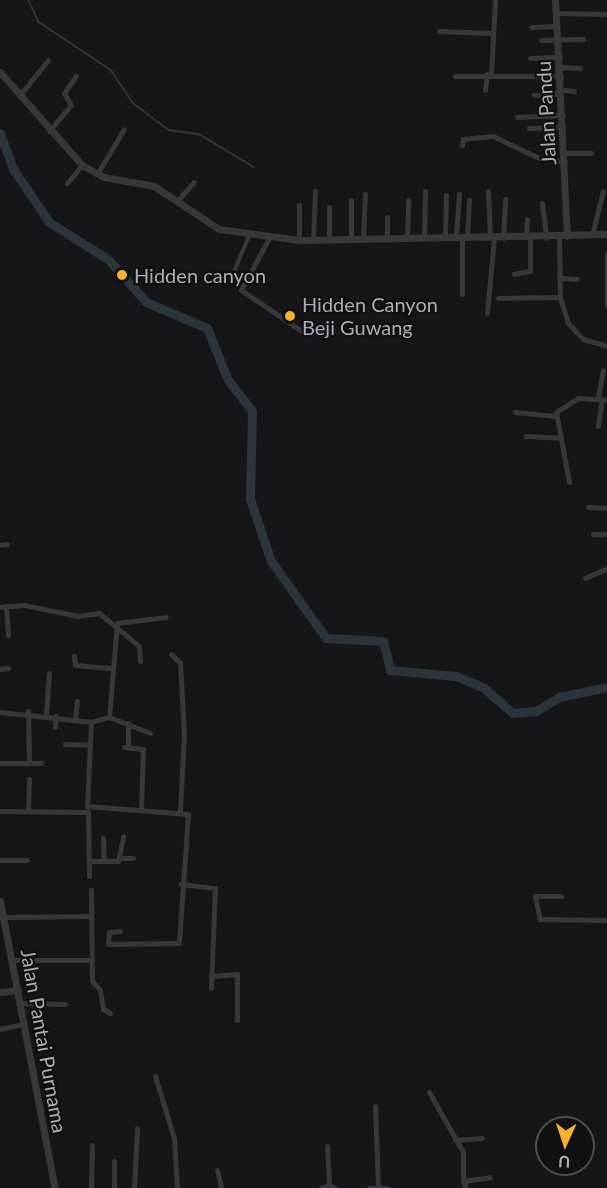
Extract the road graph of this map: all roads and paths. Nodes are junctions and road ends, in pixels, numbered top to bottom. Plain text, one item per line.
1 (495, 0) edge
2 (555, 0) edge
3 (556, 13) junction
4 (607, 14) edge
5 (557, 26) junction
6 (531, 27) dead end
7 (439, 31) dead end
8 (492, 33) junction
9 (559, 39) junction
10 (583, 39) dead end
11 (541, 40) dead end
12 (560, 57) junction
13 (530, 58) dead end
14 (48, 60) dead end
15 (560, 67) junction
16 (580, 68) dead end
17 (0, 72) edge
18 (489, 74) junction
19 (76, 76) dead end
20 (455, 76) dead end
21 (561, 76) junction
22 (485, 90) dead end
23 (574, 91) dead end
24 (563, 92) junction
25 (534, 95) dead end
26 (19, 96) junction
27 (563, 115) junction
28 (517, 117) dead end
29 (563, 127) junction
30 (529, 128) dead end
31 (124, 129) dead end
32 (49, 131) junction
33 (462, 145) dead end
34 (591, 153) dead end
35 (565, 157) junction
36 (82, 165) junction
37 (97, 174) junction
38 (194, 182) dead end
39 (67, 183) dead end
40 (603, 190) dead end
41 (315, 191) dead end
42 (425, 191) dead end
43 (488, 191) dead end
44 (365, 194) dead end
45 (459, 194) dead end
46 (446, 195) dead end
47 (505, 199) dead end
48 (351, 200) dead end
49 (408, 200) dead end
50 (469, 200) dead end
51 (176, 202) junction
52 (542, 203) dead end
53 (299, 205) dead end
54 (329, 207) dead end
55 (387, 217) dead end
56 (526, 219) dead end
57 (250, 233) junction
58 (592, 234) junction
59 (607, 234) edge
60 (567, 236) junction
61 (269, 238) junction
62 (387, 238) junction
63 (407, 238) junction
64 (424, 238) junction
65 (445, 238) junction
66 (462, 238) junction
67 (492, 238) junction
68 (503, 238) junction
69 (528, 238) junction
70 (546, 238) junction
71 (313, 239) junction
72 (329, 239) junction
73 (351, 239) junction
74 (363, 239) junction
75 (299, 240) junction
76 (607, 253) edge
77 (607, 264) edge
78 (235, 269) dead end
79 (514, 274) dead end
80 (561, 278) junction
81 (577, 279) dead end
82 (607, 282) edge
83 (462, 294) dead end
84 (560, 297) junction
85 (498, 298) dead end
86 (606, 305) edge
87 (487, 313) dead end
88 (306, 334) dead end
89 (607, 346) edge
90 (603, 370) dead end
91 (602, 399) edge
92 (515, 412) dead end
93 (556, 416) junction
94 (598, 426) dead end
95 (526, 436) dead end
96 (560, 438) junction
97 (569, 482) dead end
98 (588, 507) dead end
99 (607, 508) edge
100 (593, 534) dead end
101 (607, 534) edge
102 (7, 544) dead end
103 (0, 545) edge
104 (607, 568) edge
105 (585, 578) dead end
106 (3, 607) edge
107 (166, 617) dead end
108 (117, 622) junction
109 (8, 634) dead end
110 (171, 654) dead end
111 (74, 656) dead end
112 (140, 661) dead end
113 (8, 668) dead end
114 (112, 668) junction
115 (0, 669) edge
116 (49, 673) dead end
117 (77, 701) dead end
118 (0, 711) edge
119 (28, 711) junction
120 (46, 713) junction
121 (56, 716) junction
122 (109, 717) junction
123 (75, 719) junction
124 (91, 722) junction
125 (128, 723) junction
126 (55, 727) dead end
127 (150, 733) dead end
128 (65, 744) dead end
129 (90, 745) junction
130 (0, 763) edge
131 (29, 763) junction
132 (41, 763) dead end
133 (29, 779) dead end
134 (141, 808) junction
135 (87, 809) junction
136 (28, 810) junction
137 (180, 810) junction
138 (0, 811) edge
139 (123, 837) dead end
140 (103, 838) dead end
141 (119, 858) junction
142 (133, 858) dead end
143 (0, 860) edge
144 (27, 860) dead end
145 (89, 861) junction
146 (104, 861) junction
147 (88, 876) dead end
148 (181, 884) junction
149 (91, 890) dead end
150 (561, 896) dead end
151 (0, 901) edge
152 (91, 916) junction
153 (4, 917) junction
154 (607, 920) edge
155 (3, 926) edge
156 (120, 932) dead end
157 (13, 960) junction
158 (91, 960) junction
159 (213, 976) junction
160 (211, 988) dead end
161 (18, 990) junction
162 (0, 992) edge
163 (20, 1003) junction
164 (65, 1004) dead end
165 (110, 1013) dead end
166 (237, 1020) dead end
167 (23, 1024) junction
168 (0, 1029) edge
169 (155, 1076) dead end
170 (429, 1092) dead end
171 (375, 1106) dead end
172 (137, 1128) dead end
173 (482, 1138) dead end
174 (455, 1140) junction
175 (92, 1144) dead end
176 (327, 1146) dead end
177 (114, 1161) dead end
178 (217, 1170) dead end
179 (490, 1177) dead end
180 (463, 1181) junction
181 (332, 1186) edge
182 (378, 1187) edge
183 (55, 1188) edge
184 (91, 1188) edge
185 (114, 1188) edge
186 (134, 1188) edge
187 (177, 1188) edge
188 (220, 1188) edge
189 (321, 1188) edge
190 (369, 1188) edge
191 (387, 1188) edge
192 (466, 1188) edge

1 - 8 street
2 - 3 street, Jalan Pandu
3 - 4 street
3 - 5 street, Jalan Pandu
5 - 6 street
5 - 9 street, Jalan Pandu
7 - 8 street
8 - 18 street
9 - 10 street
9 - 11 street
9 - 12 street, Jalan Pandu
12 - 13 street
12 - 15 street, Jalan Pandu
14 - 26 street
15 - 16 street
15 - 21 street, Jalan Pandu
17 - 26 street
18 - 20 street
18 - 21 street
18 - 22 street
19 - 32 street
21 - 24 street, Jalan Pandu
23 - 24 street
24 - 25 street
24 - 27 street, Jalan Pandu
26 - 32 street
27 - 28 street
27 - 29 street, Jalan Pandu
29 - 30 street
29 - 35 street, Jalan Pandu
31 - 37 street
32 - 36 street
33 - 35 street
34 - 35 street
35 - 60 street, Jalan Pandu
36 - 37 street
36 - 39 street
37 - 51 street
38 - 51 street
40 - 58 street
41 - 71 street
42 - 64 street
43 - 67 street
44 - 74 street
45 - 66 street
46 - 65 street
47 - 68 street
48 - 73 street
49 - 63 street
50 - 66 street
51 - 57 street
52 - 70 street
53 - 75 street
54 - 72 street
55 - 62 street
56 - 69 street
57 - 61 street
57 - 78 street
58 - 59 street
58 - 60 street
60 - 70 street
60 - 80 street
61 - 75 street
61 - 88 street
62 - 63 street
62 - 74 street
63 - 64 street
64 - 65 street
65 - 66 street
66 - 67 street
66 - 83 street
67 - 68 street
67 - 87 street
68 - 69 street
69 - 70 street
69 - 79 street
71 - 72 street
71 - 75 street
72 - 73 street
73 - 74 street
76 - 77 street
77 - 82 street
80 - 81 street
80 - 84 street
82 - 86 street
84 - 85 street
84 - 89 street
90 - 91 street
91 - 93 street
91 - 94 street
92 - 93 street
93 - 96 street
95 - 96 street
96 - 97 street
98 - 99 street
100 - 101 street
102 - 103 street
104 - 105 street
106 - 108 street
106 - 109 street
107 - 108 street
108 - 112 street
108 - 114 street
110 - 137 street
111 - 114 street
113 - 115 street
114 - 122 street
116 - 120 street
117 - 123 street
118 - 119 street
119 - 120 street
119 - 131 street
120 - 121 street
121 - 123 street
121 - 126 street
122 - 124 street
122 - 125 street
123 - 124 street
124 - 129 street
125 - 127 street
125 - 134 street
128 - 129 street
129 - 135 street
130 - 131 street
131 - 132 street
133 - 136 street
134 - 135 street
134 - 137 street
135 - 136 street
135 - 145 street
136 - 138 street
137 - 148 street
139 - 141 street
140 - 146 street
141 - 142 street
141 - 146 street
143 - 144 street
145 - 146 street
145 - 147 street
148 - 156 street
148 - 159 street
149 - 152 street
150 - 154 street
151 - 153 street, Jalan Pantai Purnama
152 - 153 street
152 - 158 street
153 - 155 street, Jalan Pantai Purnama
155 - 157 street, Jalan Pantai Purnama
157 - 158 street
157 - 161 street, Jalan Pantai Purnama
158 - 165 street
159 - 160 street
159 - 166 street
161 - 162 street
161 - 163 street, Jalan Pantai Purnama
163 - 164 street
163 - 167 street, Jalan Pantai Purnama
167 - 168 street
167 - 183 street, Jalan Pantai Purnama
169 - 187 street
170 - 174 street
171 - 182 street
172 - 186 street
173 - 174 street
174 - 180 street
175 - 184 street
176 - 181 street
177 - 185 street
178 - 188 street
179 - 180 street
180 - 192 street
181 - 189 street
182 - 190 street
182 - 191 street

